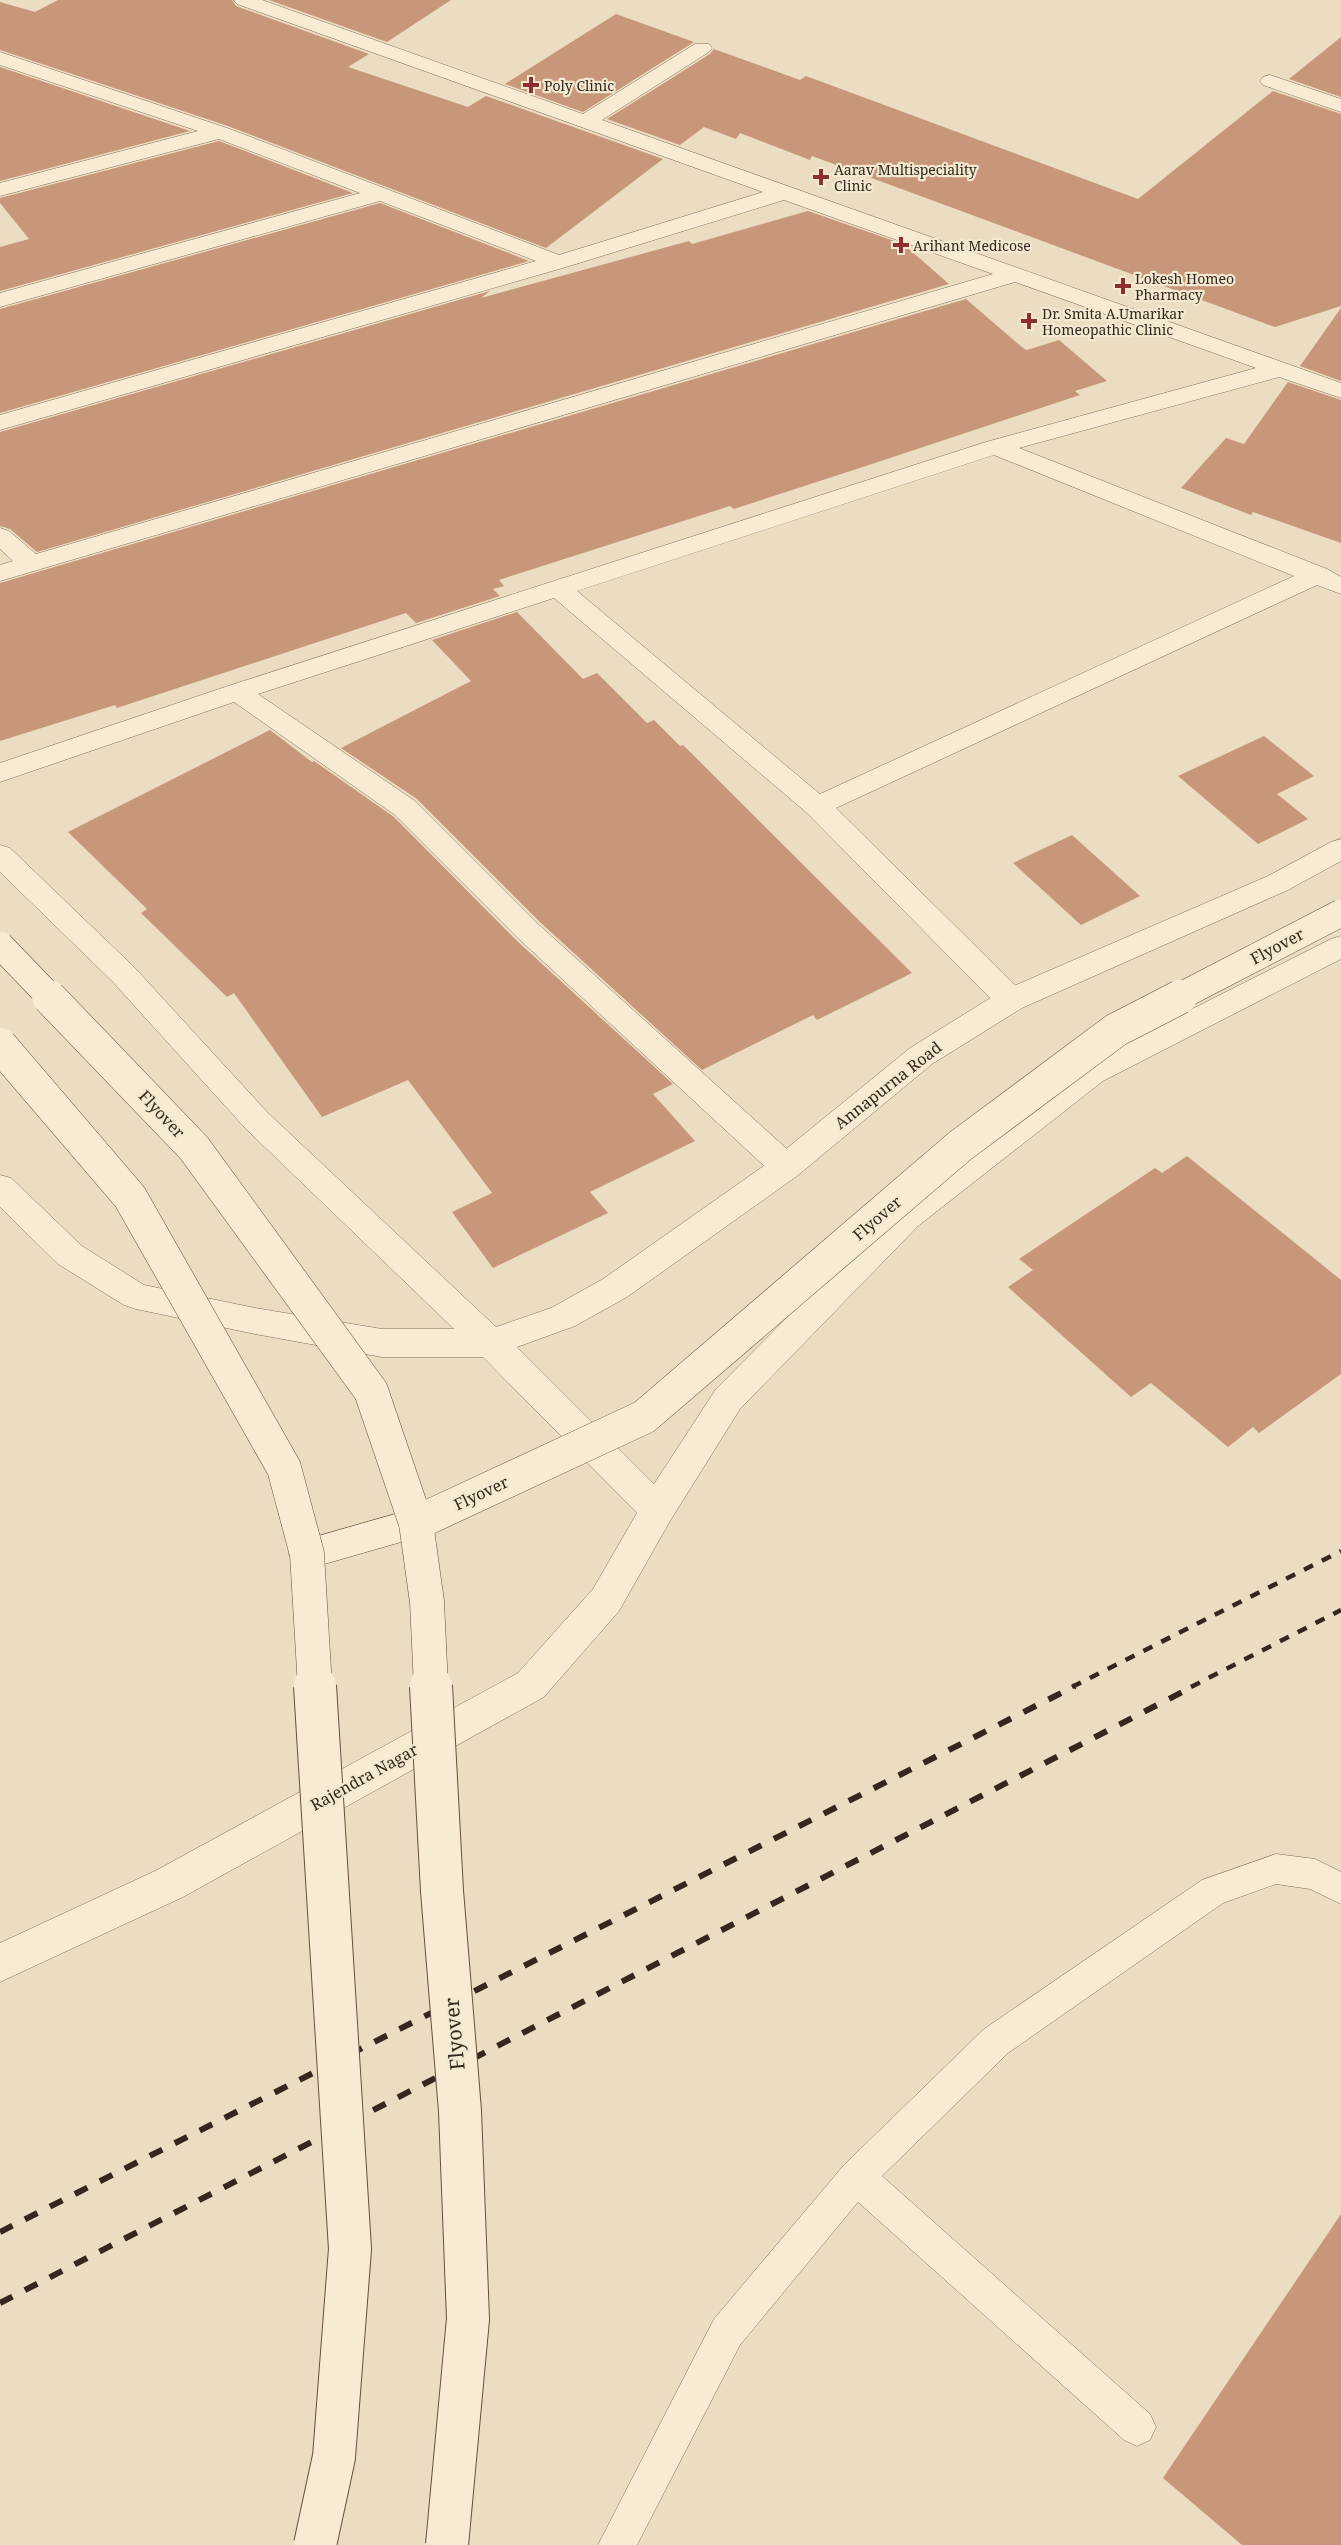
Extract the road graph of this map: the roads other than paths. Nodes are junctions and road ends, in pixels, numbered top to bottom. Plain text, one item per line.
1 (244, 0) edge
2 (702, 48) dead end
3 (0, 58) edge
4 (43, 74) junction
5 (1270, 81) dead end
6 (11, 83) dead end
7 (1341, 106) edge
8 (585, 122) junction
9 (220, 132) junction
10 (0, 190) edge
11 (784, 193) junction
12 (382, 194) junction
13 (558, 262) junction
14 (1015, 275) junction
15 (0, 300) edge
16 (1280, 369) junction
17 (1341, 391) edge
18 (0, 423) edge
19 (995, 447) junction
20 (0, 536) edge
21 (29, 562) junction
22 (0, 573) edge
23 (1329, 580) edge
24 (558, 588) junction
25 (237, 692) junction
26 (0, 773) edge
27 (817, 806) junction
28 (1341, 849) edge
29 (0, 855) edge
30 (1341, 913) edge
31 (0, 945) edge
32 (1341, 946) edge
33 (1011, 1000) junction
34 (0, 1045) edge
35 (786, 1167) junction
36 (0, 1187) edge
37 (491, 1343) junction
38 (657, 1510) junction
39 (416, 1523) junction
40 (307, 1554) junction
41 (1341, 1889) edge
42 (0, 1963) edge
43 (856, 2177) junction
44 (1137, 2427) dead end
45 (315, 2545) edge
46 (447, 2545) edge
47 (616, 2545) edge

1 - 8 street
2 - 8 street
3 - 4 street
4 - 6 street
4 - 9 street
5 - 7 street
8 - 11 street
9 - 10 street
9 - 12 street
11 - 13 street
11 - 14 street
12 - 13 street
12 - 15 street
13 - 18 street
14 - 16 street
14 - 21 street
16 - 17 street
16 - 19 street
19 - 23 street
19 - 24 street
20 - 21 street
21 - 22 street
23 - 27 street
24 - 25 street
24 - 27 street
25 - 26 street
25 - 35 street
27 - 33 street
28 - 33 street, Annapurna Road
29 - 37 street
30 - 39 street, Flyover, bridge
31 - 39 street, Flyover, bridge
32 - 38 street, Rajendra Nagar
33 - 35 street, Annapurna Road
34 - 40 street, bridge
35 - 37 street, Annapurna Road
36 - 37 street, Annapurna Road
37 - 38 street
38 - 42 street, Rajendra Nagar
39 - 40 street, Flyover
39 - 46 street, Flyover, bridge
40 - 45 street, bridge
41 - 43 lane
43 - 44 lane
43 - 47 lane

